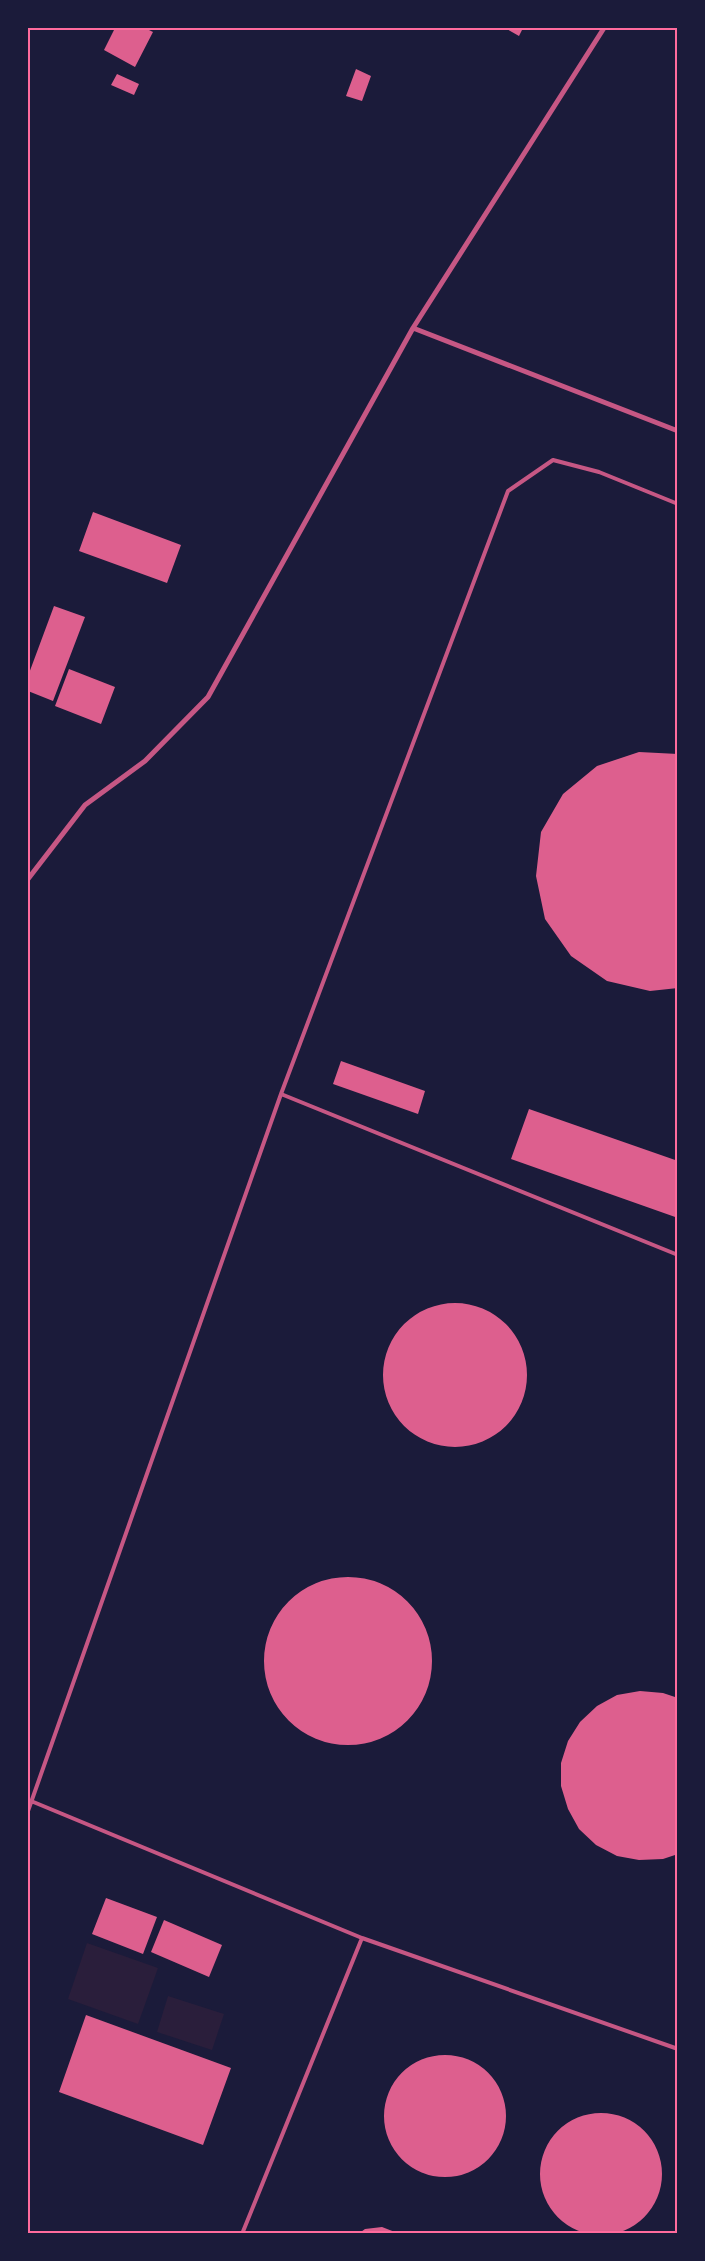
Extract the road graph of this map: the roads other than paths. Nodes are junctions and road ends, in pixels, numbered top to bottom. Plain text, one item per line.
1 (604, 28) edge
2 (413, 328) junction
3 (678, 431) edge
4 (678, 504) edge
5 (28, 879) edge
6 (281, 1094) junction
7 (678, 1255) edge
8 (31, 1801) junction
9 (28, 1811) edge
10 (362, 1938) junction
11 (678, 2049) edge
12 (242, 2234) edge

1 - 2 street
2 - 3 street
2 - 5 street
4 - 6 lane
6 - 7 lane
6 - 8 lane
8 - 9 lane
8 - 10 lane
10 - 11 lane
10 - 12 lane

